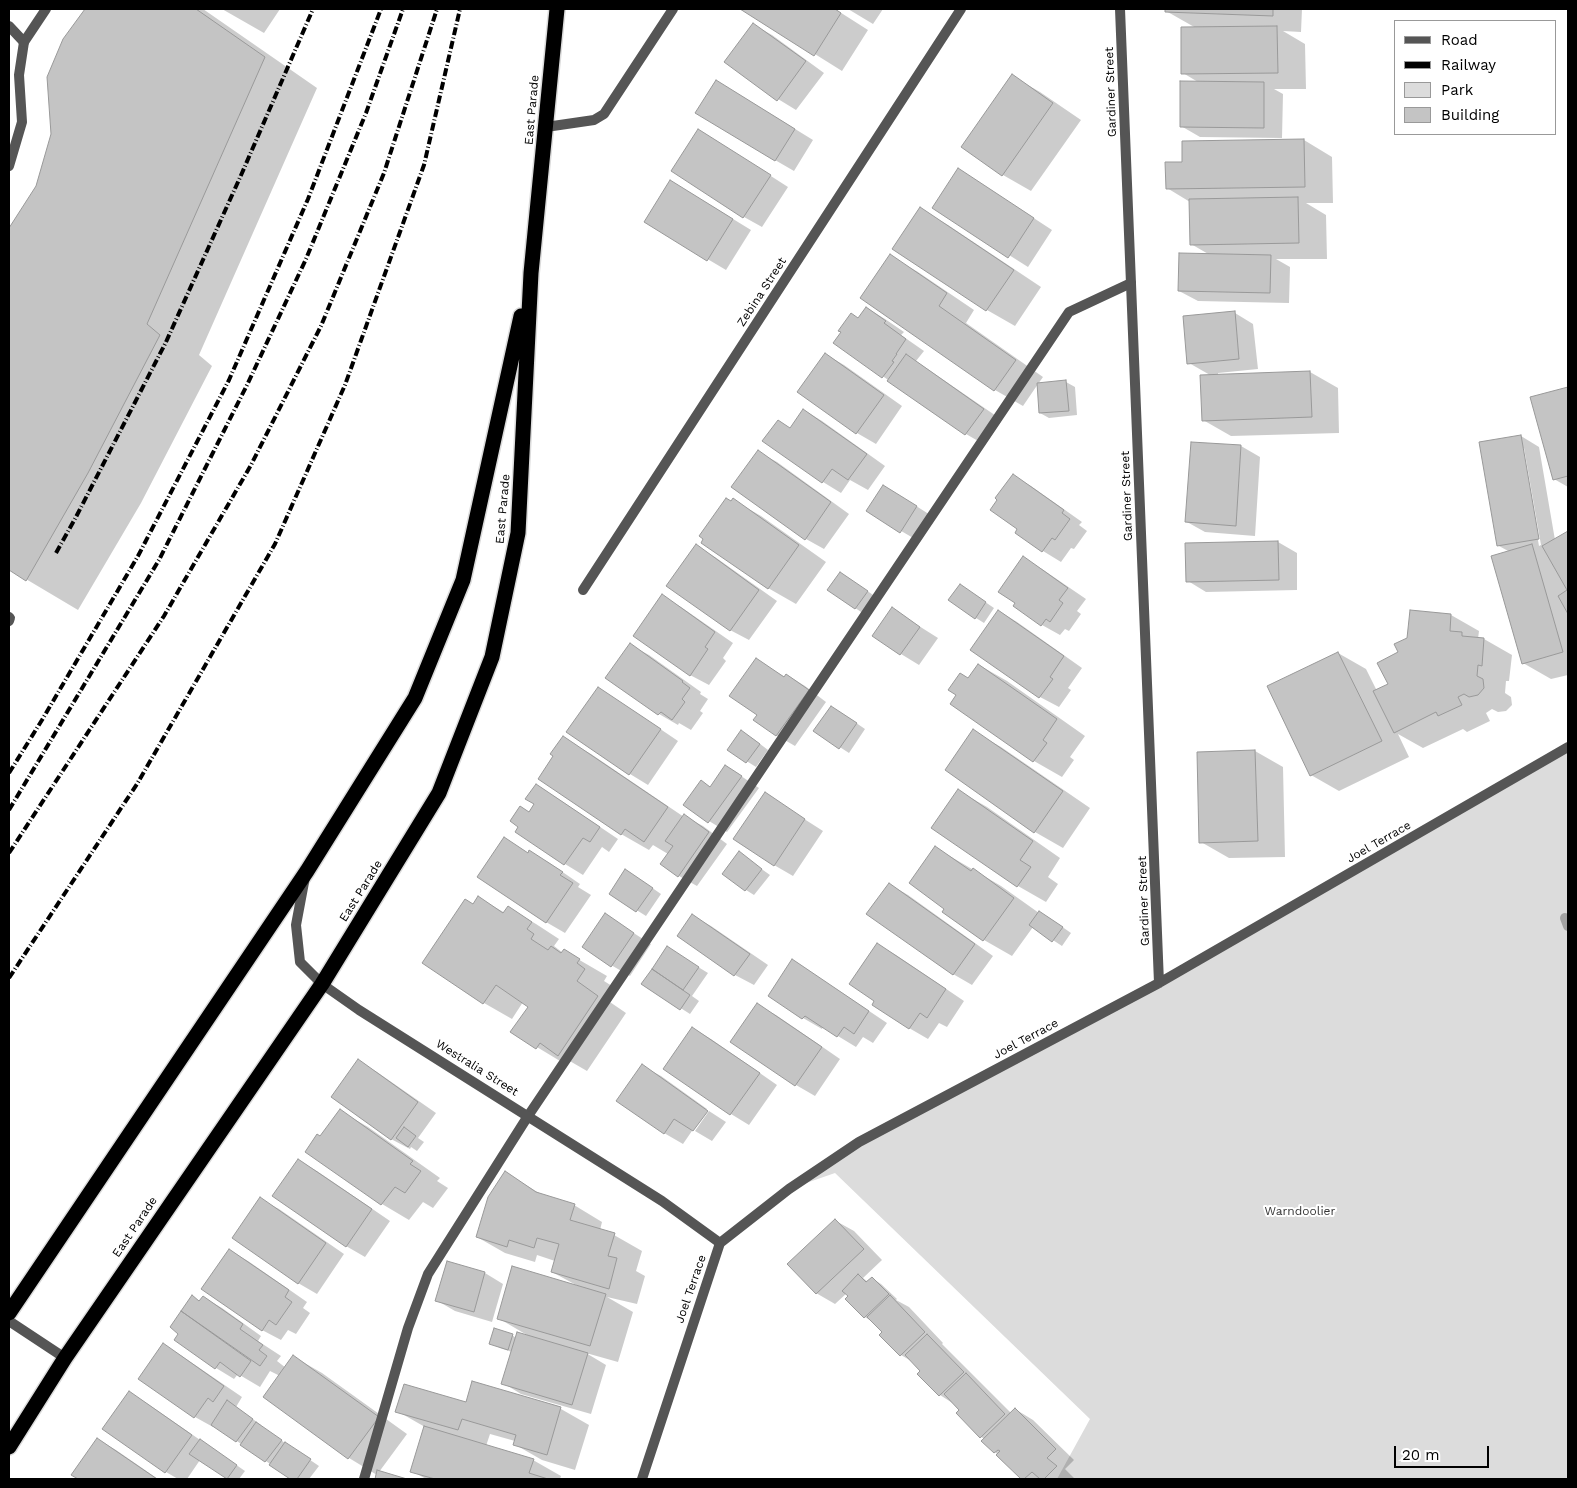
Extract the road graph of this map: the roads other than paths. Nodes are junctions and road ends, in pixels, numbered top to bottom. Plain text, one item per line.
1 (46, 9) edge
2 (557, 9) edge
3 (673, 9) edge
4 (961, 9) edge
5 (1120, 9) edge
6 (9, 26) edge
7 (24, 42) junction
8 (546, 127) junction
9 (9, 166) edge
10 (531, 273) junction
11 (1131, 283) junction
12 (583, 590) dead end
13 (9, 617) edge
14 (9, 621) edge
15 (1568, 747) edge
16 (307, 871) junction
17 (1159, 983) junction
18 (322, 984) junction
19 (528, 1116) junction
20 (720, 1243) junction
21 (9, 1313) edge
22 (9, 1321) edge
23 (65, 1358) junction
24 (9, 1447) edge
25 (364, 1479) edge
26 (642, 1479) edge

1 - 7 street
2 - 8 highway, East Parade
3 - 8 street
4 - 12 street, Zebina Street
5 - 11 street, Gardiner Street
6 - 7 street
7 - 9 street
8 - 10 highway, East Parade
10 - 16 highway, East Parade
10 - 18 highway, East Parade
11 - 17 street, Gardiner Street
11 - 19 street
13 - 14 street
15 - 17 street, Joel Terrace
16 - 18 street, Westralia Street
16 - 21 highway, East Parade
17 - 20 street, Joel Terrace
18 - 19 street, Westralia Street
18 - 23 highway, East Parade
19 - 20 street, Westralia Street
19 - 25 street
20 - 26 street, Joel Terrace
22 - 23 street
23 - 24 highway, East Parade

